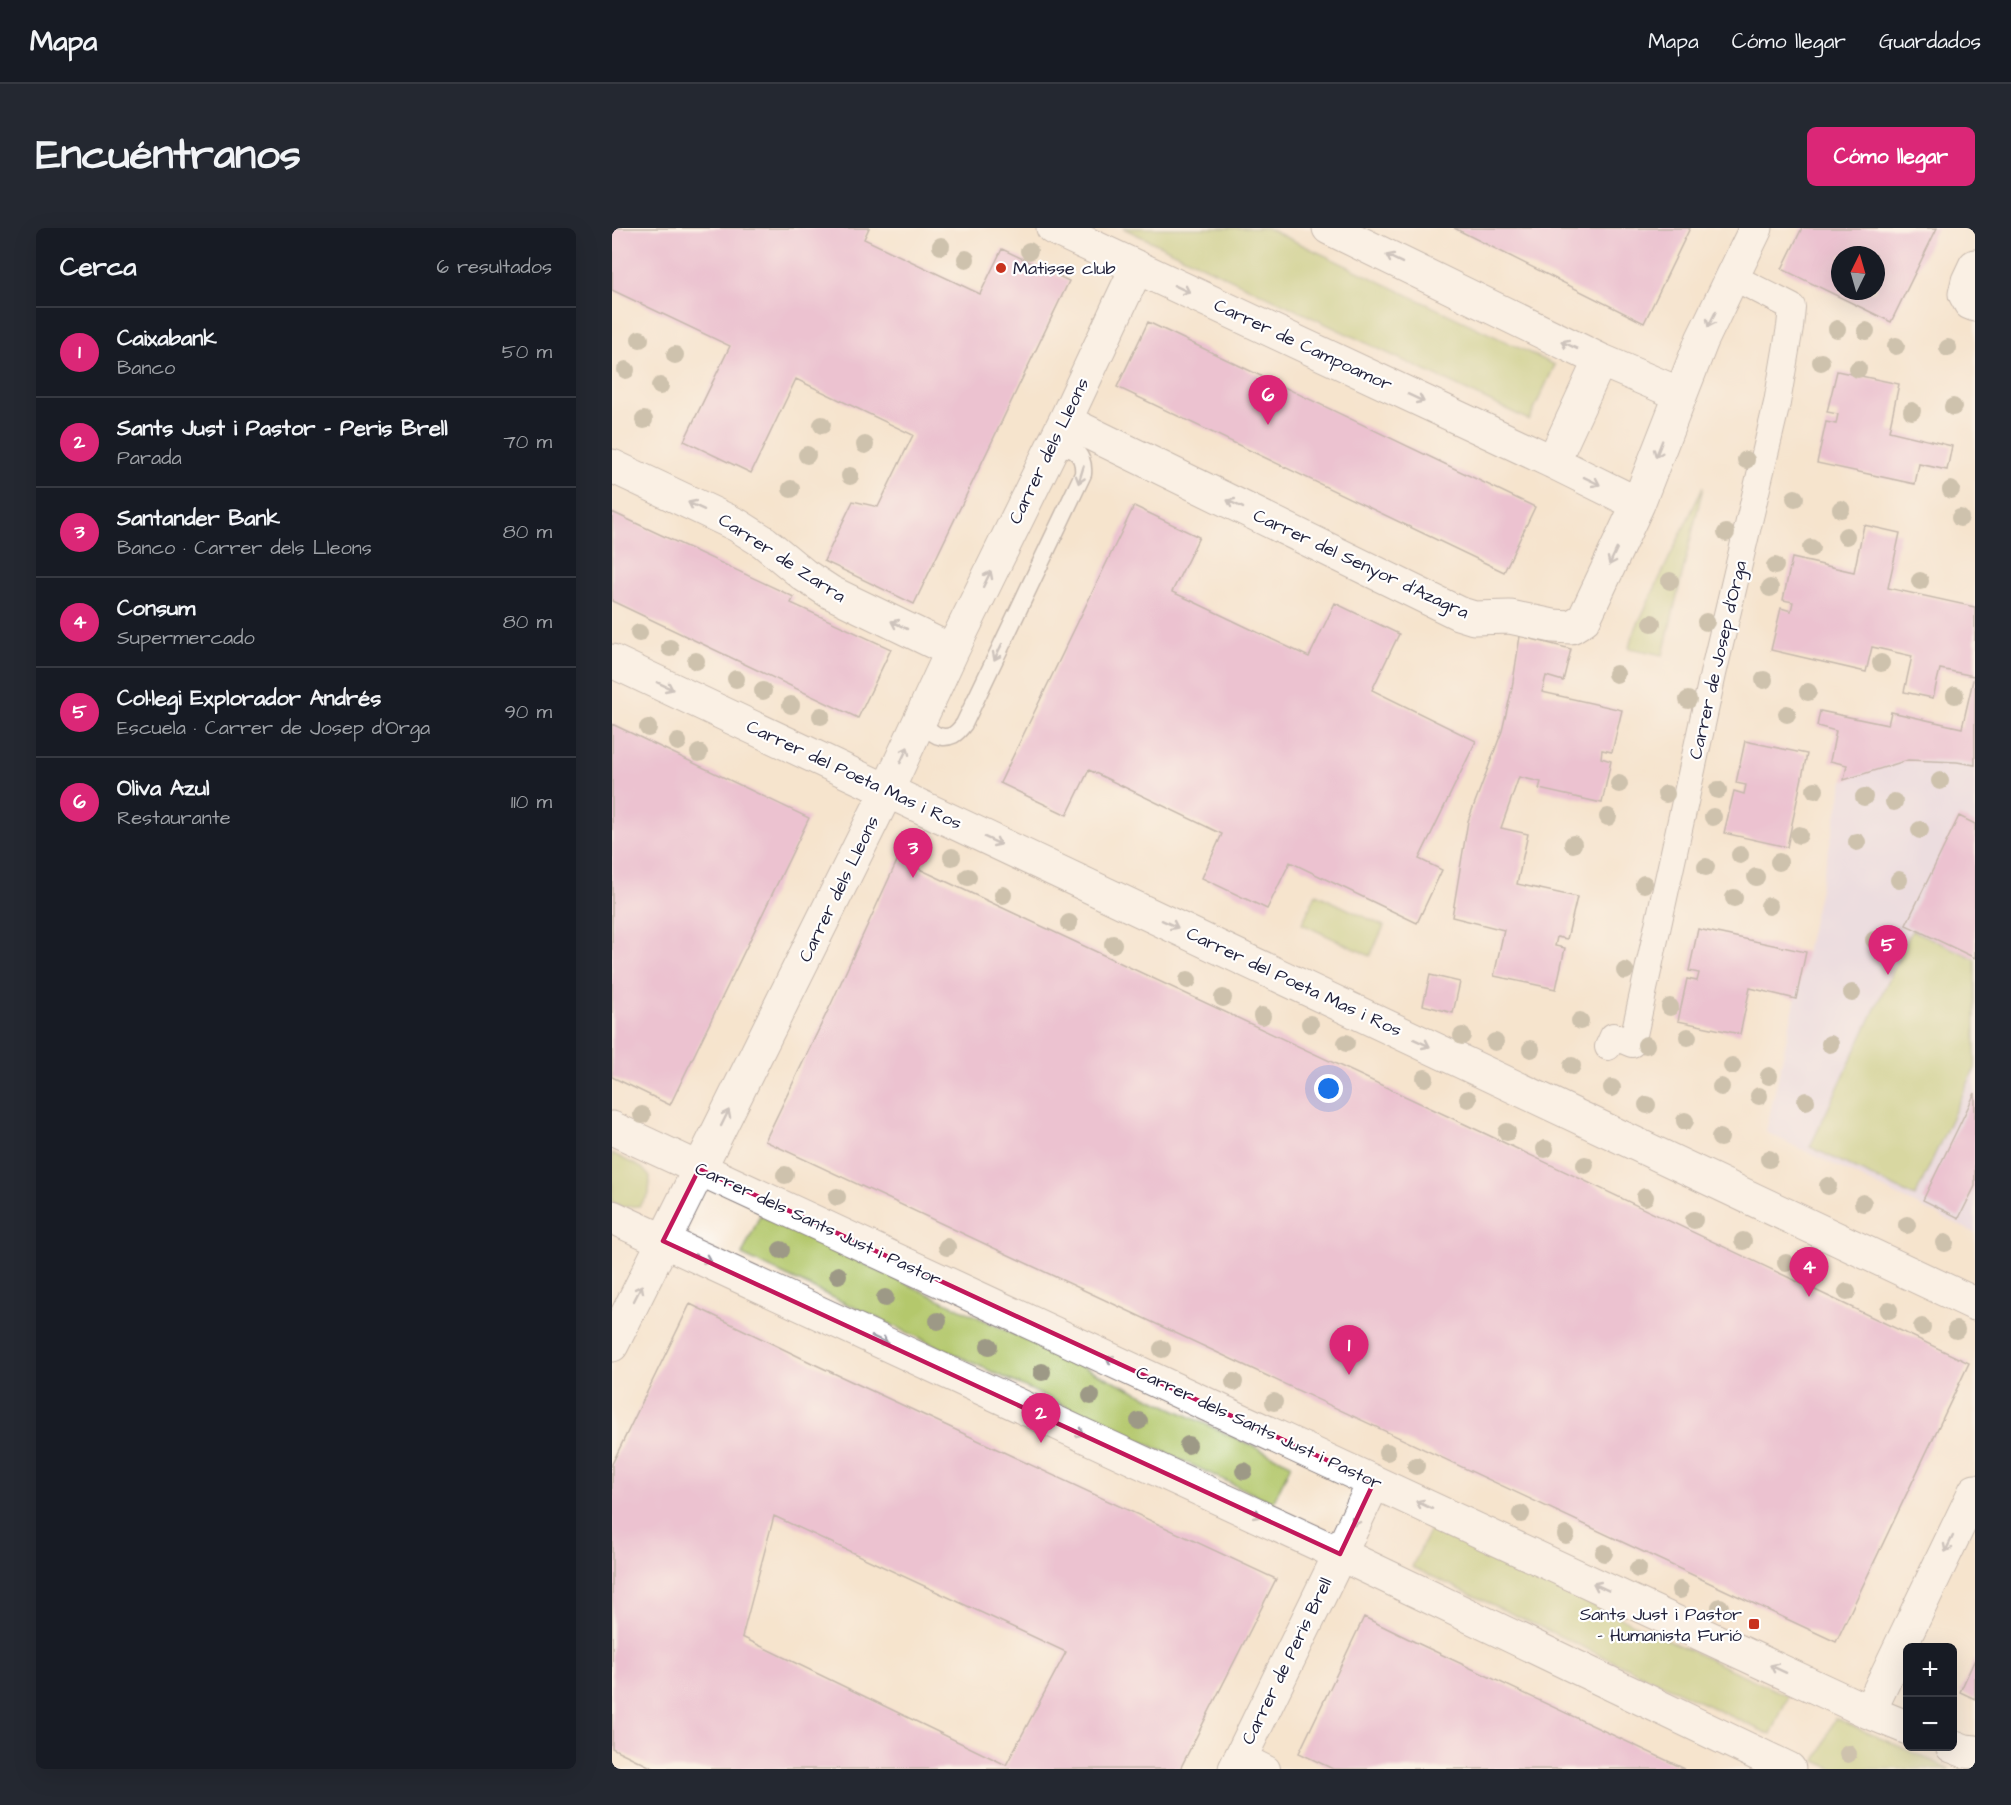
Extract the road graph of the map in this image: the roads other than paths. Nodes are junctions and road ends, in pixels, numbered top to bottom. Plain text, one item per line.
1 (1053, 228) edge
2 (1329, 228) edge
3 (1756, 228) edge
4 (1975, 266) edge
5 (1137, 267) junction
6 (1733, 277) junction
7 (1975, 305) edge
8 (1600, 360) junction
9 (1680, 394) junction
10 (1065, 421) junction
11 (1047, 457) junction
12 (1553, 462) junction
13 (612, 466) edge
14 (1638, 504) junction
15 (952, 651) junction
16 (612, 661) edge
17 (927, 706) junction
18 (887, 791) junction
19 (1608, 1047) dead end
20 (612, 1128) edge
21 (699, 1169) junction
22 (612, 1217) edge
23 (663, 1241) junction
24 (1975, 1304) edge
25 (612, 1345) edge
26 (1374, 1482) junction
27 (1975, 1491) edge
28 (1340, 1554) junction
29 (1869, 1712) junction
30 (1903, 1726) edge
31 (1957, 1748) edge
32 (1975, 1752) edge
33 (1248, 1765) edge
34 (1789, 1769) edge

1 - 5 street, Carrer de Campoamor
8 -> 2 street
3 - 6 street
4 - 7 street
5 - 10 street, Carrer dels Lleons
5 -> 12 street, Carrer de Campoamor
6 -> 9 street
6 - 19 street, Carrer de Josep d'Orga
8 - 9 street
8 - 12 street
9 -> 14 street
10 - 11 street, Carrer dels Lleons
14 -> 10 street, Carrer del Senyor d'Azagra
15 -> 11 street, Carrer dels Lleons
11 -> 17 lane
12 -> 14 street, Carrer de Campoamor
15 -> 13 street, Carrer de Zarra
15 - 17 street, Carrer dels Lleons
16 -> 18 street, Carrer del Poeta Mas i Ros
18 -> 17 street, Carrer dels Lleons
21 -> 18 street, Carrer dels Lleons
18 -> 24 street, Carrer del Poeta Mas i Ros
20 - 21 street, Carrer dels Sants Just i Pastor
21 - 23 street, Carrer dels Lleons
26 -> 21 street, Carrer dels Sants Just i Pastor
22 - 23 street
25 -> 23 street, Carrer dels Lleons
23 -> 28 street
26 -> 28 street, Carrer de Peris Brell
29 -> 26 street, Carrer dels Sants Just i Pastor
27 -> 29 street
28 - 33 street, Carrer de Peris Brell
28 - 34 street
29 - 30 street, Carrer dels Sants Just i Pastor
31 - 32 street

